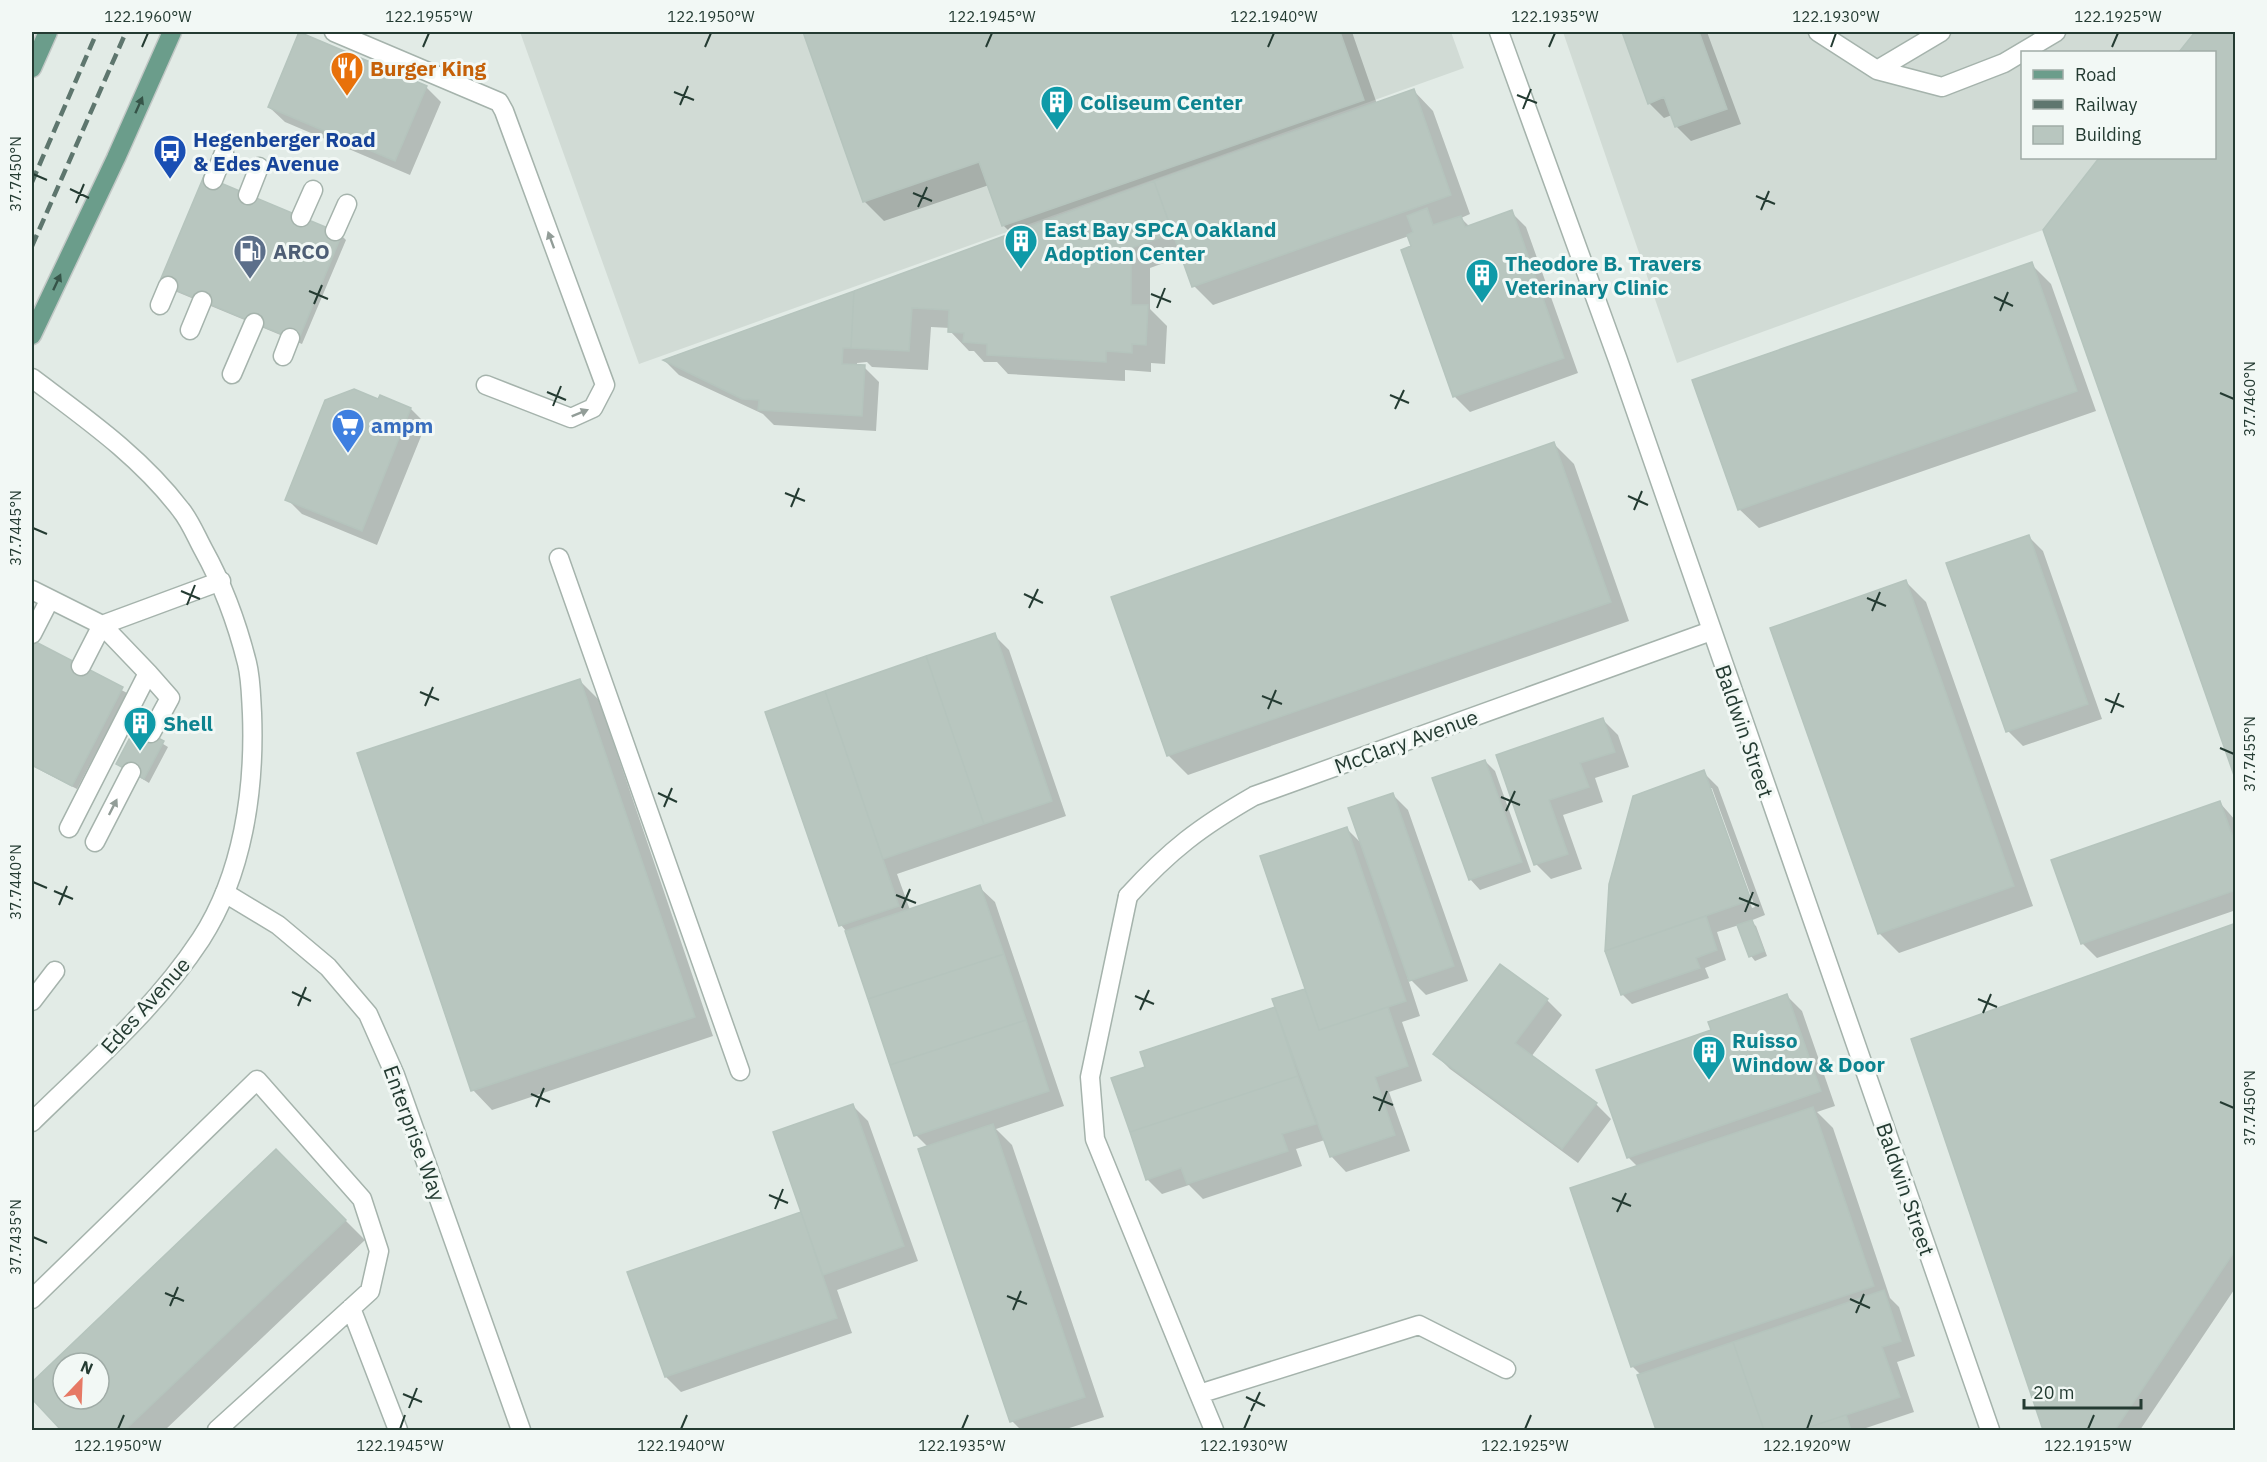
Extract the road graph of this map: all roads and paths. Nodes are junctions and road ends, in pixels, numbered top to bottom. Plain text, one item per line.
1 (48, 32) edge
2 (172, 32) edge
3 (334, 32) edge
4 (1499, 32) edge
5 (1818, 32) edge
6 (1941, 32) edge
7 (2056, 32) edge
8 (2024, 51) edge
9 (2021, 53) edge
10 (32, 68) edge
11 (1876, 70) junction
12 (224, 153) dead end
13 (259, 167) dead end
14 (213, 180) dead end
15 (313, 190) dead end
16 (248, 195) dead end
17 (347, 204) dead end
18 (301, 216) dead end
19 (335, 231) dead end
20 (168, 286) dead end
21 (202, 301) dead end
22 (159, 305) dead end
23 (254, 323) dead end
24 (190, 330) dead end
25 (32, 335) edge
26 (291, 338) dead end
27 (283, 356) dead end
28 (232, 374) dead end
29 (32, 378) edge
30 (486, 385) dead end
31 (559, 558) dead end
32 (221, 581) junction
33 (32, 590) edge
34 (50, 599) junction
35 (102, 625) junction
36 (1711, 631) junction
37 (32, 634) edge
38 (81, 666) dead end
39 (148, 673) junction
40 (151, 734) dead end
41 (131, 772) dead end
42 (69, 828) dead end
43 (95, 842) dead end
44 (225, 893) junction
45 (55, 971) dead end
46 (32, 1000) edge
47 (740, 1071) dead end
48 (32, 1122) edge
49 (32, 1299) edge
50 (351, 1308) junction
51 (1506, 1369) dead end
52 (1199, 1394) junction
53 (216, 1431) edge
54 (398, 1431) edge
55 (521, 1431) edge
56 (1214, 1431) edge
57 (1990, 1431) edge

1 - 10 main road
25 -> 2 main road
30 -> 3 street
4 - 36 street, Baldwin Street
5 - 11 street
6 - 11 street
7 - 8 street
9 - 11 street
12 - 14 street
13 - 16 street
15 - 18 street
17 - 19 street
20 - 22 street
21 - 24 street
23 - 28 street
26 - 27 street
29 - 32 street, Edes Avenue
31 - 47 street
32 - 35 street
32 - 44 street, Edes Avenue
33 - 34 street
34 - 35 street
34 - 37 street
35 - 38 street
35 - 39 street
36 - 52 street, McClary Avenue
36 - 57 street, Baldwin Street
39 - 40 street
39 - 42 street
43 -> 41 street
44 - 48 street, Edes Avenue
44 - 55 street, Enterprise Way
45 - 46 street
49 - 50 street
50 - 53 street
50 - 54 street
51 - 52 street
52 - 56 street

